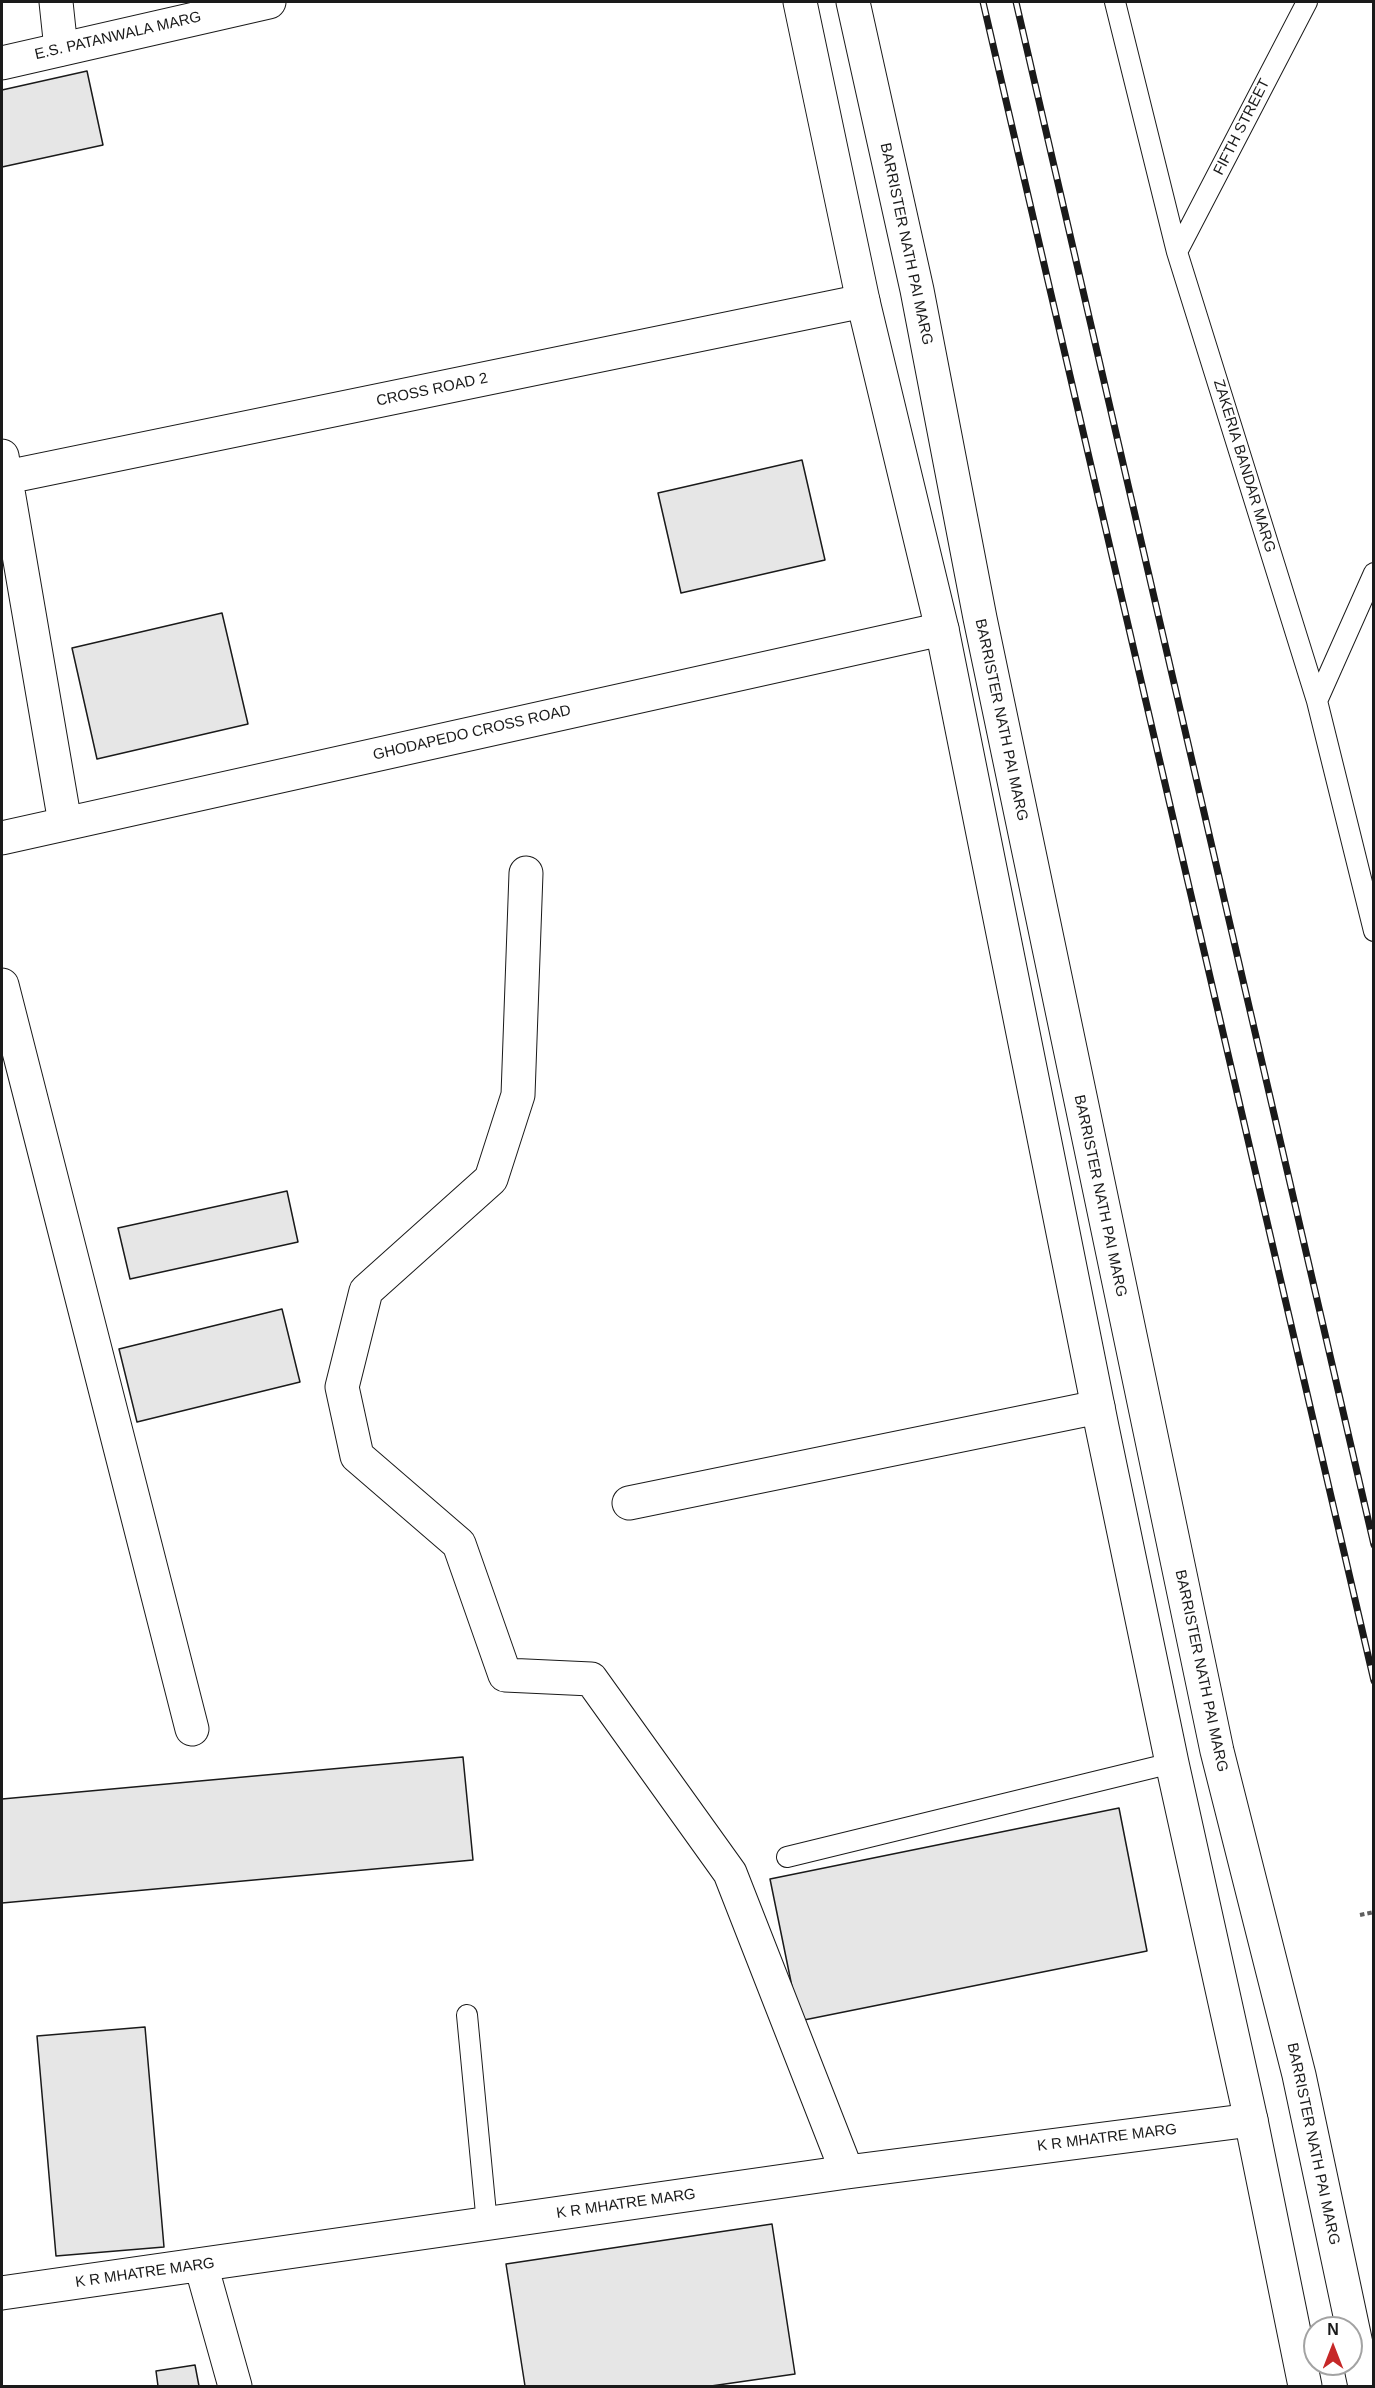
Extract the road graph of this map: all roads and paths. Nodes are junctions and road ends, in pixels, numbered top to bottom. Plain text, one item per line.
1 (56, 2) edge
2 (269, 2) edge
3 (800, 2) edge
4 (852, 2) edge
5 (1115, 2) edge
6 (1307, 2) edge
7 (61, 49) junction
8 (2, 63) edge
9 (1177, 252) junction
10 (863, 301) junction
11 (3, 470) edge
12 (958, 503) junction
13 (914, 510) junction
14 (1374, 573) edge
15 (942, 629) junction
16 (1317, 701) junction
17 (65, 823) junction
18 (2, 838) edge
19 (526, 873) dead end
20 (1374, 931) edge
21 (2, 985) edge
22 (1098, 1407) junction
23 (629, 1503) dead end
24 (192, 1729) dead end
25 (1172, 1762) junction
26 (787, 1857) dead end
27 (1374, 1912) edge
28 (1360, 1915) dead end
29 (467, 2015) dead end
30 (1251, 2120) junction
31 (847, 2172) junction
32 (487, 2224) junction
33 (201, 2265) junction
34 (2, 2293) edge
35 (235, 2386) edge
36 (1305, 2386) edge
37 (1365, 2386) edge

1 - 7 street
2 - 7 street, E.S. PATANWALA MARG
3 - 10 street
4 - 12 street, BARRISTER NATH PAI MARG
5 - 9 lane, ZAKERIA BANDAR MARG
6 - 9 lane, FIFTH STREET
7 - 8 street, E.S. PATANWALA MARG
9 - 16 lane, ZAKERIA BANDAR MARG
10 - 11 street, CROSS ROAD 2
10 - 13 street
11 - 17 street
12 - 13 street
12 - 37 street, BARRISTER NATH PAI MARG
13 - 15 street
14 - 16 lane
15 - 17 street, GHODAPEDO CROSS ROAD
15 - 22 street
16 - 20 lane, ZAKERIA BANDAR MARG
17 - 18 street, GHODAPEDO CROSS ROAD
19 - 31 street
21 - 24 street
22 - 23 street
22 - 25 street
25 - 26 lane
25 - 30 street
27 - 28 path
29 - 32 lane
30 - 31 street, K R MHATRE MARG
30 - 36 street
31 - 32 street, K R MHATRE MARG
32 - 33 street, K R MHATRE MARG
33 - 34 street, K R MHATRE MARG
33 - 35 street

